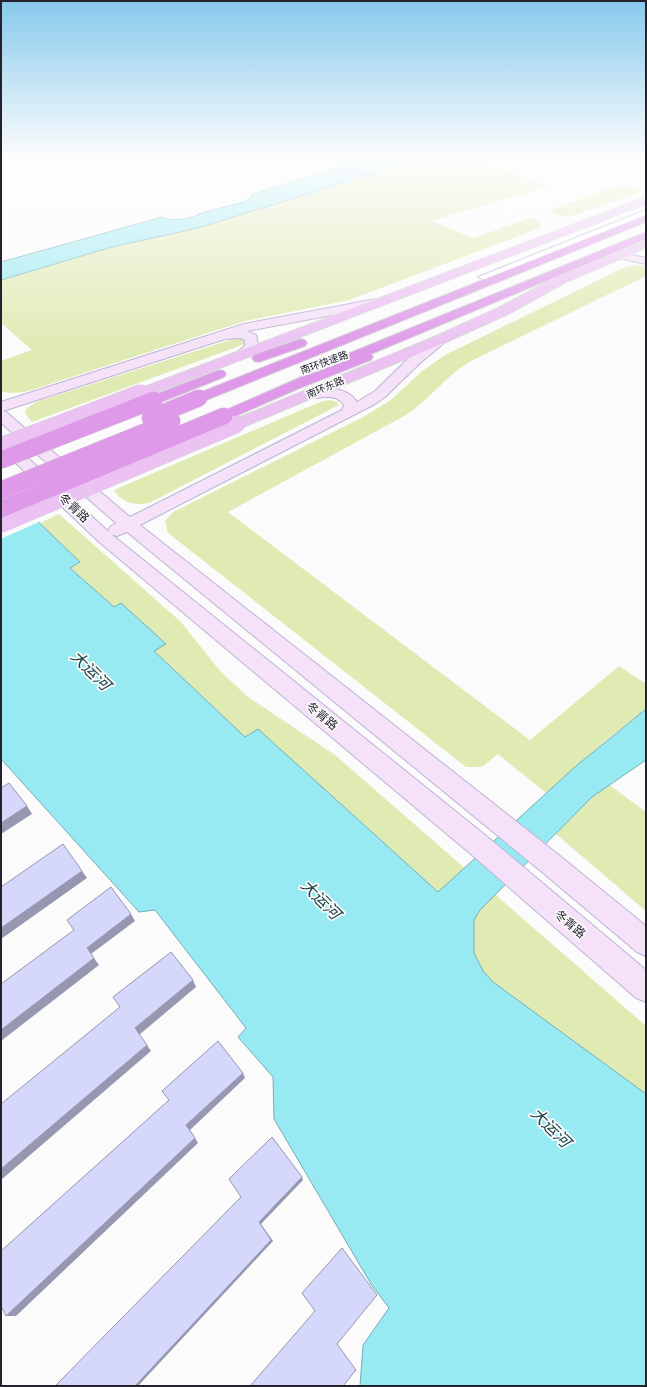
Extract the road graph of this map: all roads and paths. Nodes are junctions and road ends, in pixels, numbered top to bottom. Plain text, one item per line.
1 (589, 222) edge
2 (607, 222) edge
3 (621, 222) edge
4 (637, 222) edge
5 (645, 240) edge
6 (618, 255) junction
7 (519, 257) junction
8 (646, 261) edge
9 (534, 264) junction
10 (482, 277) junction
11 (564, 278) junction
12 (444, 295) junction
13 (376, 303) junction
14 (491, 316) junction
15 (374, 323) junction
16 (392, 336) junction
17 (216, 337) junction
18 (439, 340) junction
19 (240, 355) junction
20 (368, 356) junction
21 (260, 358) junction
22 (350, 358) junction
23 (274, 369) junction
24 (304, 389) junction
25 (149, 396) junction
26 (204, 402) junction
27 (1, 407) edge
28 (346, 414) junction
29 (1, 415) edge
30 (230, 420) junction
31 (1, 440) edge
32 (1, 446) edge
33 (1, 460) edge
34 (1, 477) edge
35 (1, 490) edge
36 (1, 509) edge
37 (1, 524) edge
38 (129, 525) junction
39 (104, 537) junction
40 (646, 943) edge
41 (646, 988) edge

1 - 13 main road
2 - 7 highway
3 - 10 street
4 - 9 highway, 南环快速路
5 - 6 main road, 南环东路
5 - 16 highway, 南环快速路
5 - 22 highway
6 - 8 main road
6 - 11 main road, 南环东路
7 - 10 highway
7 - 21 highway
9 - 12 highway, 南环快速路
9 - 23 highway, 南环快速路
10 - 12 highway
11 - 14 main road, 南环东路
11 - 20 highway
12 - 15 highway, 南环快速路
13 - 17 main road
13 - 19 main road
14 - 18 main road, 南环东路
14 - 20 highway
15 - 21 highway
15 - 23 highway, 南环快速路
16 - 22 highway
16 - 26 highway, 南环快速路
17 - 19 main road
17 - 27 main road
18 - 24 main road, 南环东路
18 - 28 main road
19 - 25 main road
20 - 24 highway
21 - 25 highway
22 - 24 highway
23 - 26 highway, 南环快速路
24 - 28 main road
24 - 30 main road, 南环东路
25 - 32 main road, bridge
25 - 33 highway, bridge
26 - 34 highway, 南环快速路, bridge
26 - 35 highway, 南环快速路, bridge
28 - 38 main road
29 - 38 main road, 冬青路
30 - 36 highway, bridge
30 - 37 main road, 南环东路, bridge
31 - 39 main road, 冬青路
38 - 39 main road
38 - 40 main road, 冬青路
39 - 41 main road, 冬青路

